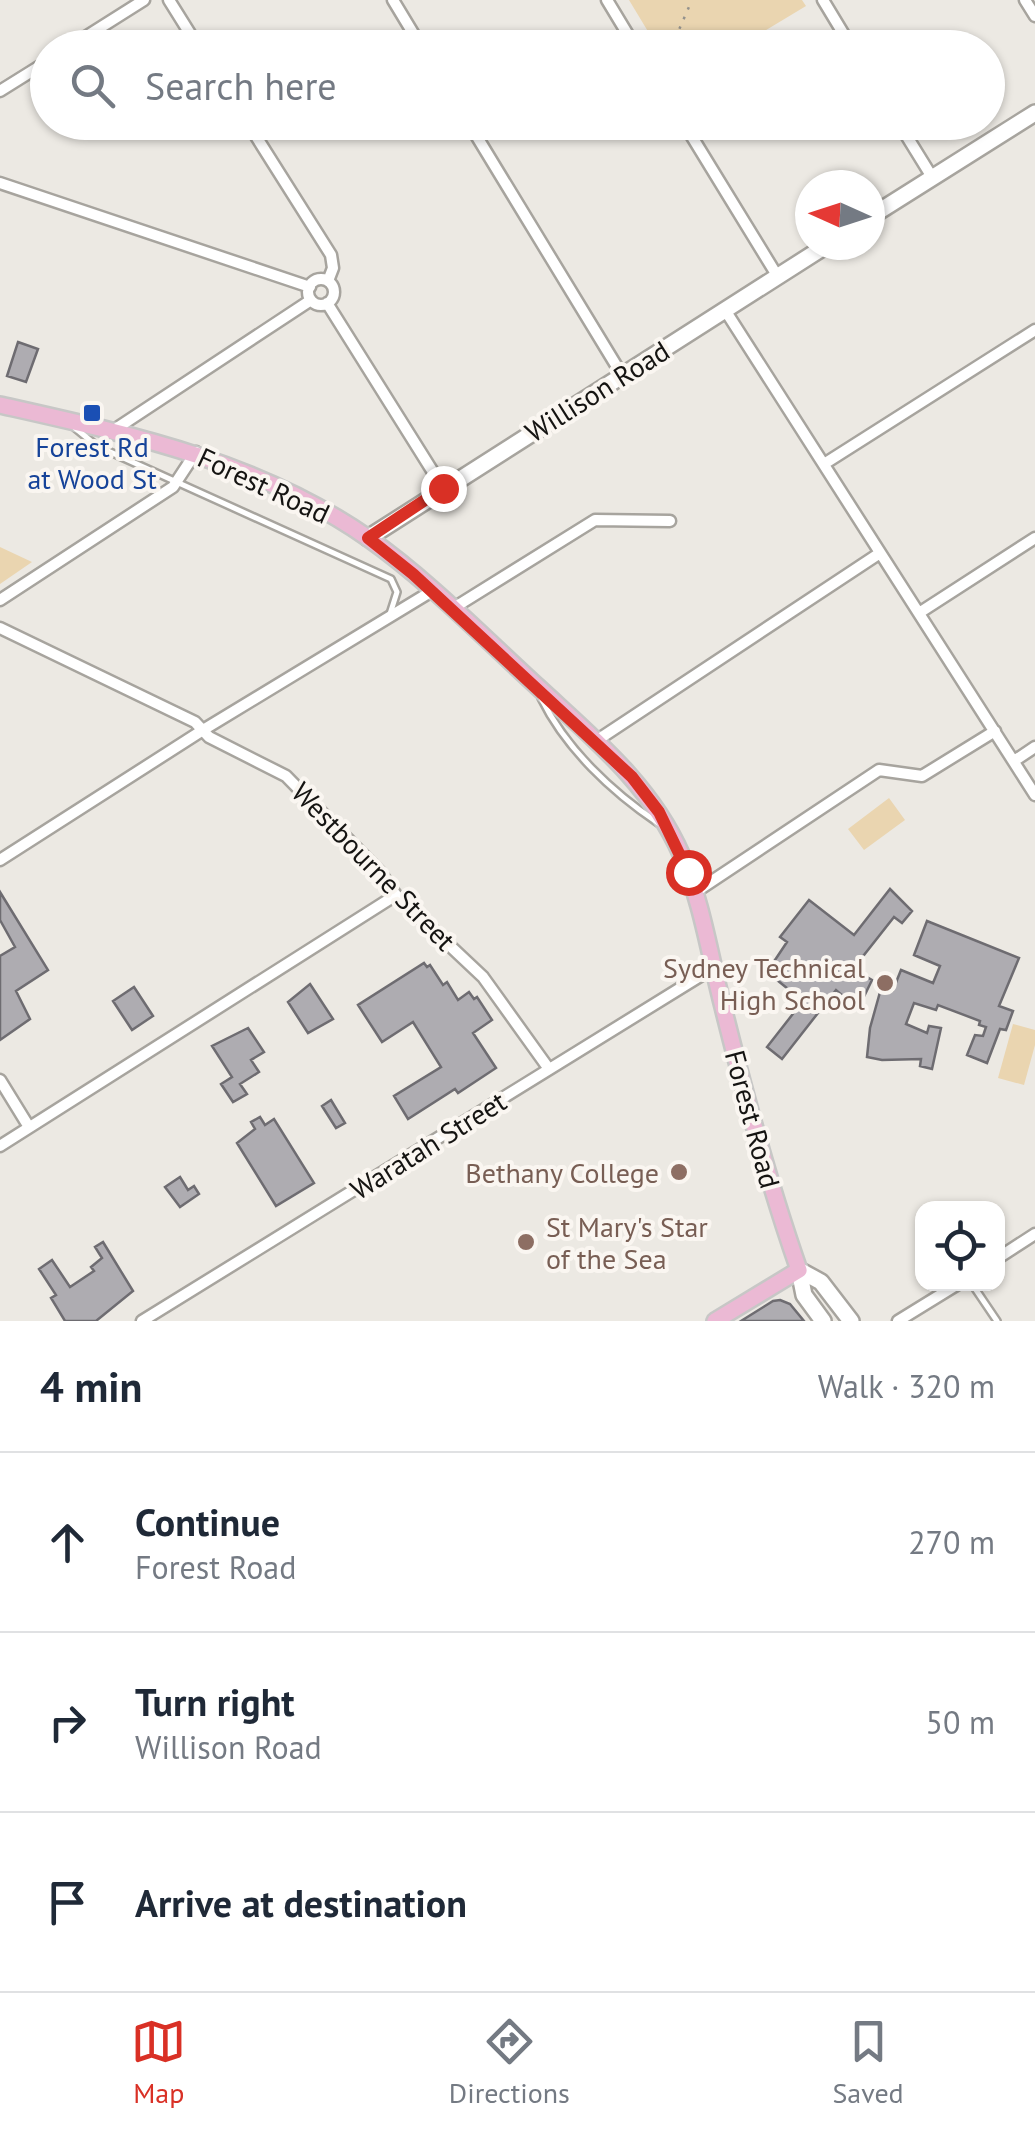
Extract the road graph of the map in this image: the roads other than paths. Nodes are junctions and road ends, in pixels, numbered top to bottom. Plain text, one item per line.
1 (144, 0) edge
2 (157, 0) edge
3 (167, 0) edge
4 (393, 0) edge
5 (607, 0) edge
6 (823, 0) edge
7 (1025, 0) edge
8 (1035, 16) edge
9 (96, 30) edge
10 (187, 30) edge
11 (411, 30) edge
12 (625, 30) edge
13 (841, 30) edge
14 (30, 72) edge
15 (0, 91) edge
16 (1035, 113) edge
17 (1005, 132) edge
18 (258, 140) edge
19 (479, 140) edge
20 (693, 140) edge
21 (909, 140) edge
22 (992, 140) edge
23 (932, 177) junction
24 (0, 183) edge
25 (885, 207) edge
26 (803, 260) edge
27 (778, 276) junction
28 (328, 282) junction
29 (310, 287) junction
30 (311, 300) junction
31 (327, 303) junction
32 (724, 310) junction
33 (1035, 330) edge
34 (622, 375) junction
35 (0, 405) edge
36 (66, 420) junction
37 (114, 430) junction
38 (196, 452) junction
39 (824, 464) junction
40 (178, 483) junction
41 (443, 488) junction
42 (670, 521) dead end
43 (368, 538) junction
44 (1035, 538) edge
45 (880, 552) junction
46 (432, 591) junction
47 (0, 600) edge
48 (452, 610) junction
49 (919, 612) junction
50 (389, 616) junction
51 (0, 628) edge
52 (535, 685) junction
53 (202, 730) junction
54 (995, 731) junction
55 (596, 741) junction
56 (1035, 747) edge
57 (1014, 762) junction
58 (1035, 795) edge
59 (669, 830) junction
60 (0, 860) edge
61 (694, 893) junction
62 (396, 894) junction
63 (714, 968) junction
64 (549, 1069) junction
65 (0, 1080) edge
66 (29, 1127) junction
67 (0, 1146) edge
68 (1035, 1234) edge
69 (1005, 1253) edge
70 (799, 1270) junction
71 (947, 1291) edge
72 (977, 1291) edge
73 (142, 1321) edge
74 (715, 1321) edge
75 (822, 1321) edge
76 (850, 1321) edge
77 (898, 1321) edge
78 (997, 1321) edge

1 - 9 street
2 - 3 street
3 - 10 street
4 - 11 street
5 - 12 street
6 - 13 street
7 - 8 street
14 - 15 street
16 - 17 main road
18 - 28 street
19 - 34 street
20 - 27 street
21 - 23 street
22 - 23 main road
23 - 25 main road
24 - 29 street
26 - 27 main road, Willison Road
27 - 32 main road, Willison Road
28 - 29 street
28 - 31 street
29 - 30 street
30 - 31 street
30 - 37 street
31 - 41 street
32 - 34 main road, Willison Road
32 - 39 street
33 - 39 street
34 - 41 main road, Willison Road
35 - 36 main road, Forest Road
36 - 37 main road, Forest Road
36 - 40 lane
37 - 38 main road, Forest Road
38 - 40 street
38 - 43 main road, Forest Road
39 - 45 street
40 - 47 street
40 - 50 lane
41 - 43 main road, Willison Road
42 - 48 street
43 - 46 main road, Forest Road
44 - 49 street
45 - 49 street
45 - 55 street
46 - 48 main road, Forest Road
46 - 50 street
48 - 52 main road, Forest Road
49 - 54 street
50 - 53 street
51 - 53 street, Westbourne Street
52 - 55 main road, Forest Road
52 - 59 lane
53 - 60 street
53 - 62 street, Westbourne Street
54 - 57 street
54 - 61 street
55 - 59 main road, Forest Road
56 - 57 street
57 - 58 street
59 - 61 main road, Forest Road
61 - 63 main road, Forest Road
62 - 64 street, Westbourne Street
62 - 66 street
63 - 64 street, Waratah Street
63 - 70 main road, Forest Road
64 - 73 street, Waratah Street
65 - 66 street
66 - 67 street
68 - 69 street
70 - 74 main road
70 - 75 main road, Forest Road
70 - 76 main road
71 - 77 street
72 - 78 lane

